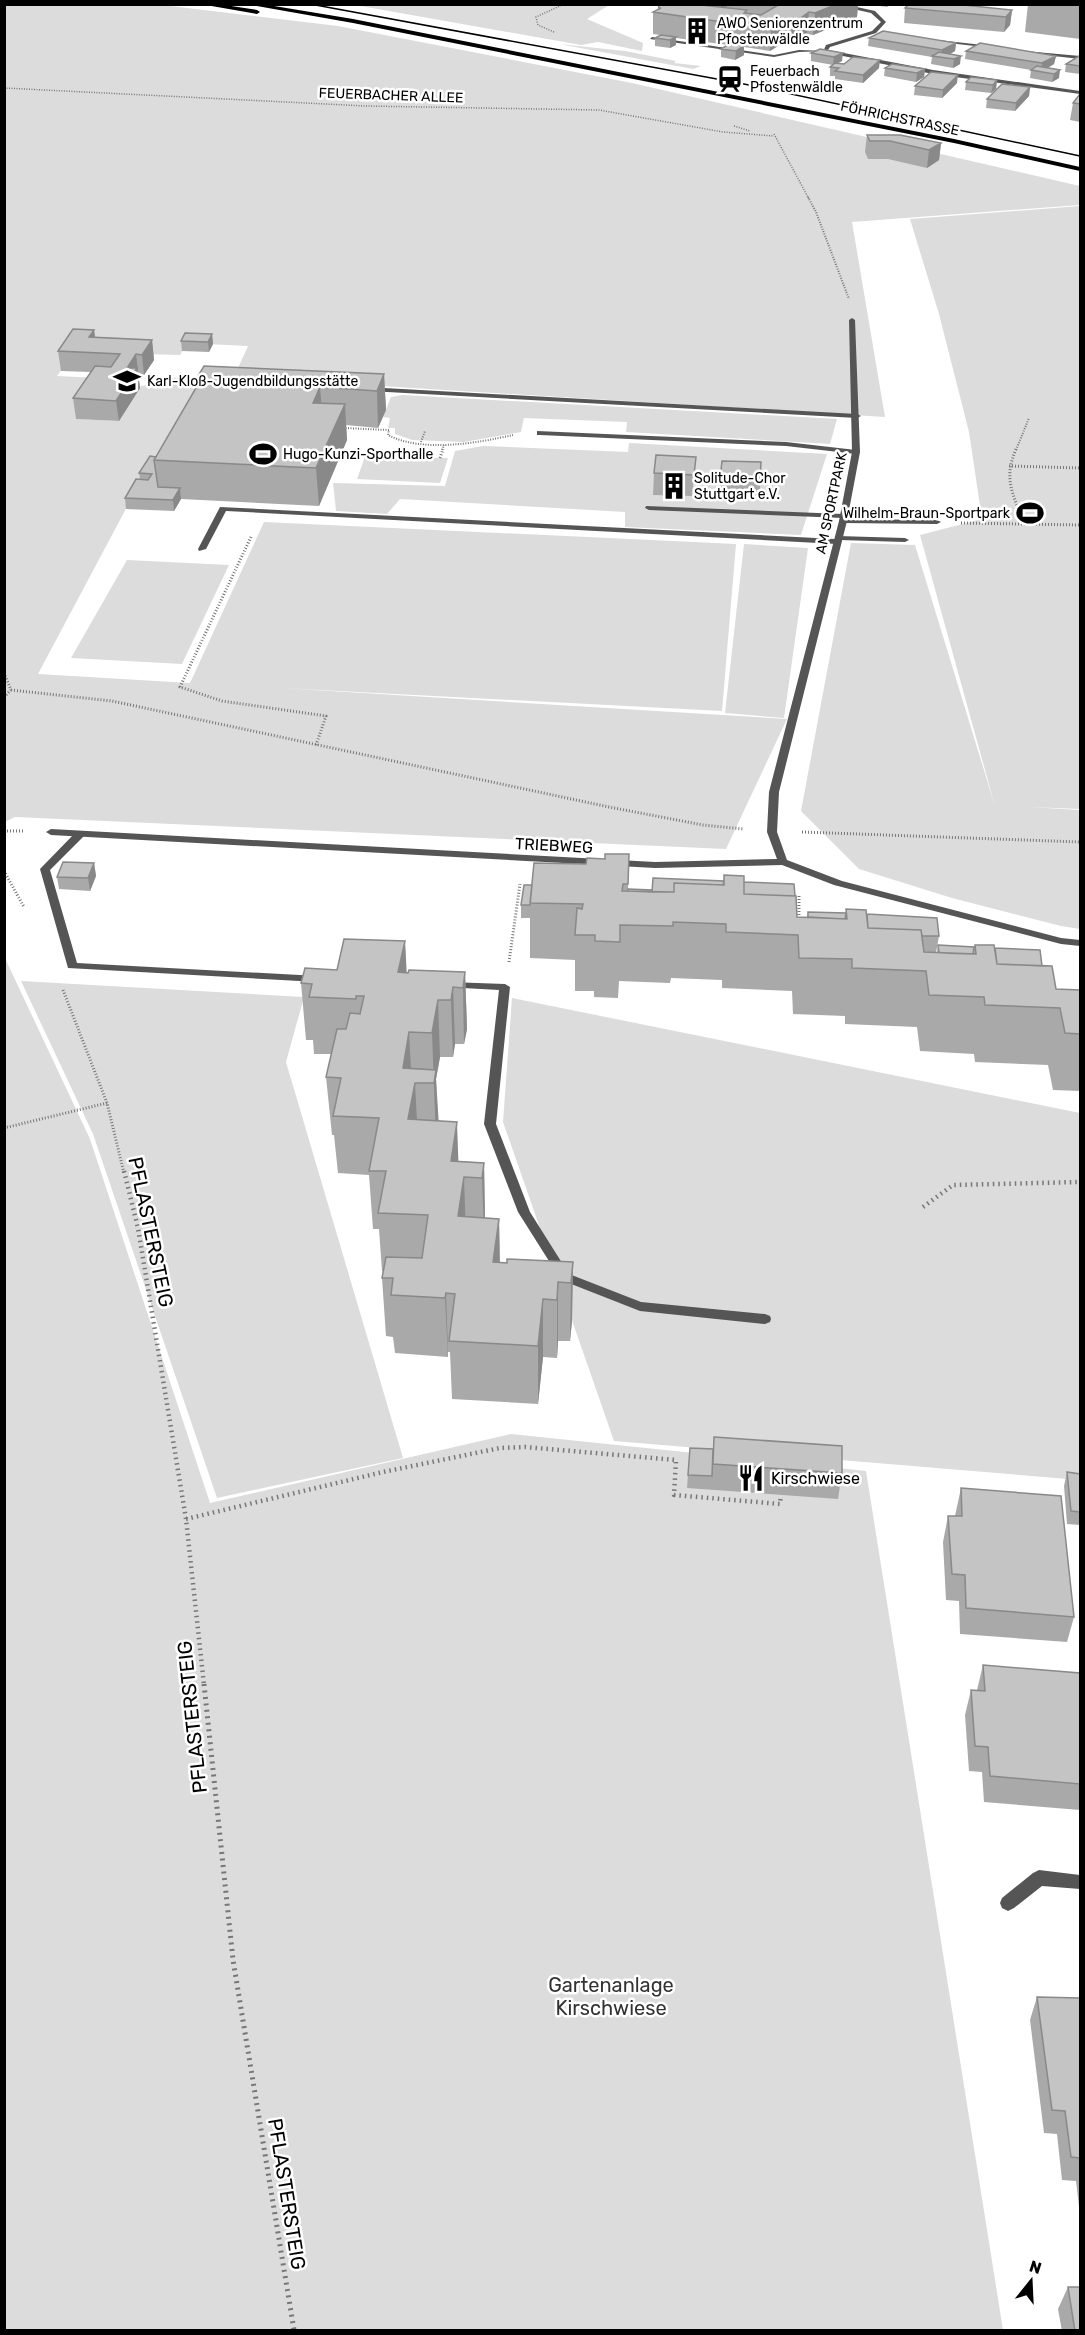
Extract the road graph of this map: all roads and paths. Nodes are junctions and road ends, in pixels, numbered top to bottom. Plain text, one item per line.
1 (203, 4) edge
2 (248, 4) edge
3 (564, 4) edge
4 (833, 4) edge
5 (874, 32) junction
6 (412, 34) junction
7 (557, 34) dead end
8 (886, 34) edge
9 (652, 38) edge
10 (933, 40) edge
11 (1002, 49) edge
12 (825, 51) junction
13 (1024, 51) edge
14 (1080, 58) edge
15 (4, 88) edge
16 (1080, 93) edge
17 (772, 127) dead end
18 (774, 136) junction
19 (1080, 170) edge
20 (852, 320) joint
21 (137, 377) edge
22 (180, 379) dead end
23 (359, 389) edge
24 (856, 416) junction
25 (1029, 418) dead end
26 (337, 428) edge
27 (425, 431) dead end
28 (520, 433) dead end
29 (540, 433) dead end
30 (421, 442) junction
31 (444, 445) junction
32 (856, 452) junction
33 (440, 458) dead end
34 (1010, 466) junction
35 (1080, 468) edge
36 (649, 508) dead end
37 (263, 512) junction
38 (843, 519) junction
39 (937, 522) joint
40 (1023, 523) junction
41 (1080, 525) edge
42 (838, 540) junction
43 (904, 540) dead end
44 (202, 549) dead end
45 (4, 673) edge
46 (4, 684) edge
47 (10, 685) junction
48 (11, 690) junction
49 (4, 697) edge
50 (316, 745) junction
51 (51, 832) dead end
52 (771, 832) junction
53 (80, 834) junction
54 (1080, 842) edge
55 (783, 862) junction
56 (519, 896) dead end
57 (799, 908) edge
58 (799, 929) edge
59 (1080, 943) edge
60 (333, 980) edge
61 (440, 984) edge
62 (506, 987) junction
63 (4, 1128) edge
64 (1080, 1182) edge
65 (922, 1207) dead end
66 (765, 1319) dead end
67 (781, 1495) dead end
68 (186, 1519) junction
69 (1080, 1881) edge
70 (1008, 1903) dead end
71 (294, 2331) edge

1 - 6 main road
2 - 6 main road
3 - 7 path
4 - 5 street
5 - 8 street
5 - 12 street
6 - 19 main road, FÖHRICHSTRASSE
9 - 12 street
10 - 11 street
12 - 16 street
13 - 14 street
15 - 18 path, FEUERBACHER ALLEE
17 - 18 path
18 - 20 path
20 - 24 street, AM SPORTPARK
21 - 22 path
23 - 24 street
24 - 32 street, AM SPORTPARK
25 - 34 path
26 - 30 path
27 - 30 path
28 - 31 path
29 - 32 street
30 - 31 path
31 - 33 path
32 - 38 street, AM SPORTPARK
34 - 35 path
34 - 40 path
36 - 38 street
37 - 42 street
37 - 44 street
37 - 50 path
38 - 39 street
38 - 42 street, AM SPORTPARK
39 - 40 path
40 - 41 path
42 - 43 street
42 - 52 street, AM SPORTPARK
45 - 47 path
46 - 47 path
47 - 48 path
48 - 49 path
48 - 50 path
50 - 52 path
51 - 53 street, TRIEBWEG
52 - 54 path
52 - 55 street, AM SPORTPARK
53 - 55 street, TRIEBWEG
53 - 60 street
55 - 59 street, TRIEBWEG
56 - 62 path
57 - 58 path
61 - 62 street
62 - 66 street
63 - 68 path, PFLASTERSTEIG
64 - 65 path
67 - 68 path
68 - 71 path, PFLASTERSTEIG
69 - 70 street

